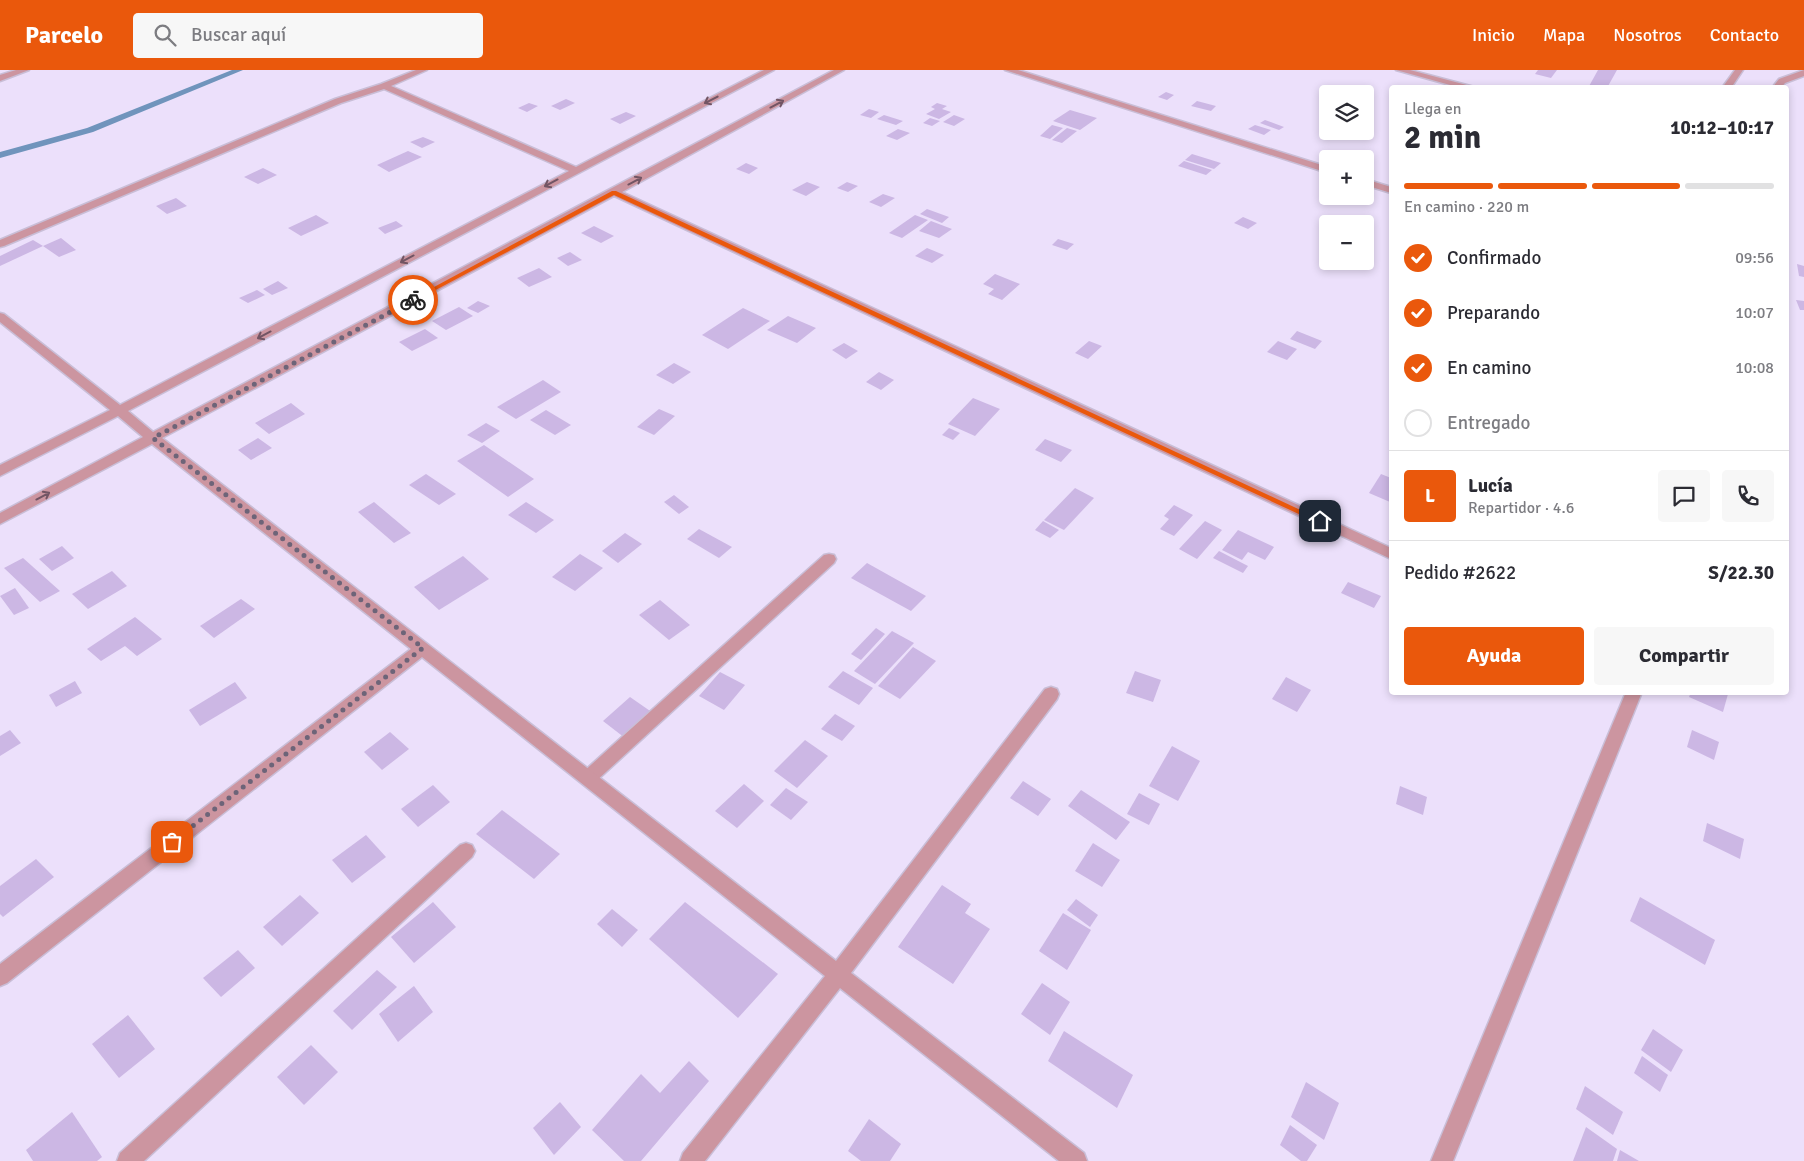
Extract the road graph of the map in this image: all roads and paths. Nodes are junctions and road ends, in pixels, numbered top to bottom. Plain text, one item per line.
1 (25, 70) edge
2 (423, 70) edge
3 (770, 70) edge
4 (840, 70) edge
5 (1009, 70) edge
6 (1400, 70) edge
7 (1739, 70) edge
8 (1804, 73) edge
9 (0, 78) edge
10 (1462, 85) edge
11 (1728, 85) edge
12 (1779, 85) edge
13 (384, 86) junction
14 (1319, 167) edge
15 (575, 170) junction
16 (1374, 185) edge
17 (1389, 189) edge
18 (614, 192) junction
19 (0, 244) edge
20 (0, 316) edge
21 (121, 411) junction
22 (153, 438) junction
23 (0, 471) edge
24 (0, 519) edge
25 (1389, 553) edge
26 (829, 559) dead end
27 (423, 648) junction
28 (1051, 694) dead end
29 (1633, 695) edge
30 (588, 778) junction
31 (466, 851) dead end
32 (838, 974) junction
33 (0, 976) edge
34 (128, 1161) edge
35 (691, 1161) edge
36 (1076, 1161) edge
37 (1442, 1161) edge

1 - 9 street
2 - 13 street
3 -> 15 street
18 -> 4 street
5 - 14 street
6 - 10 street
7 - 11 street
8 - 12 street
13 - 15 street
13 - 19 street
15 -> 21 street
16 - 17 street
18 - 22 street
18 - 25 street
20 - 21 street
21 - 22 street
21 - 23 street
24 -> 22 street
22 - 27 street
26 - 30 street
27 - 30 street
27 - 33 street
28 - 32 street
29 - 37 street
30 - 32 street
31 - 34 street
32 - 35 street
32 - 36 street

